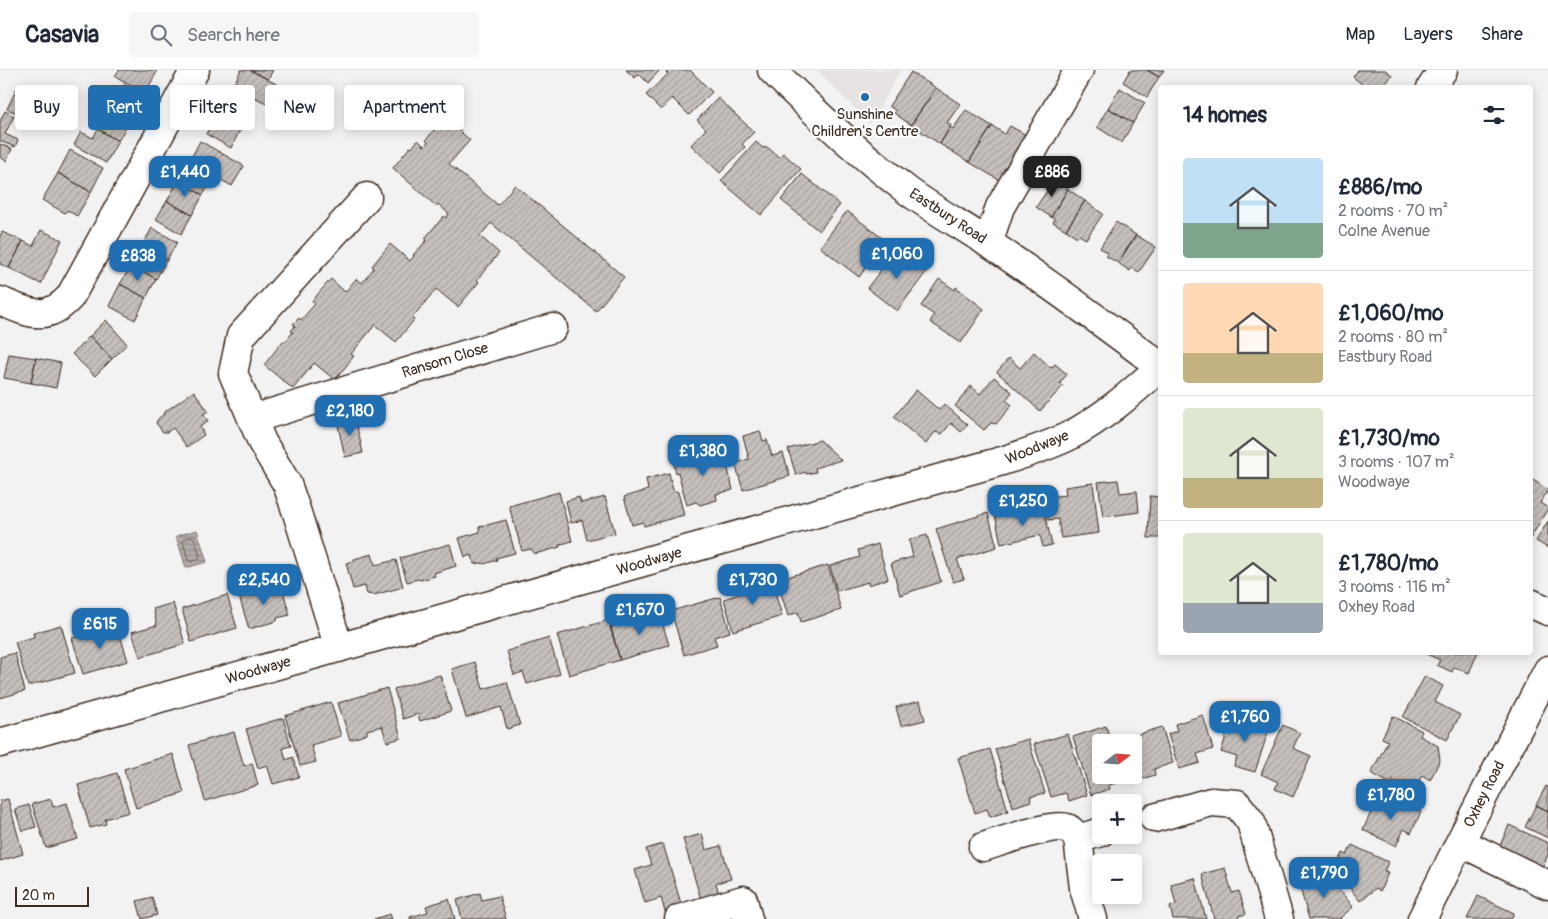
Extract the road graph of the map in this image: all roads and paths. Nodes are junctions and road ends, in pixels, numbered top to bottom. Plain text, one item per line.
1 (195, 70) edge
2 (772, 70) edge
3 (1079, 70) edge
4 (1443, 70) edge
5 (1433, 85) edge
6 (367, 197) dead end
7 (988, 243) junction
8 (0, 301) edge
9 (553, 328) dead end
10 (1158, 365) edge
11 (1158, 368) edge
12 (252, 419) junction
13 (1533, 604) edge
14 (1548, 611) edge
15 (339, 648) junction
16 (1548, 670) edge
17 (0, 743) edge
18 (1154, 818) dead end
19 (1089, 835) edge
20 (1460, 842) junction
21 (983, 847) dead end
22 (1548, 885) edge
23 (679, 919) edge
24 (748, 919) edge
25 (1093, 919) edge
26 (1279, 919) edge
27 (1422, 919) edge

1 - 8 street
2 - 7 street, Eastbury Road
3 - 7 street
4 - 5 street
6 - 12 street
7 - 10 street, Eastbury Road
9 - 12 street, Ransom Close
11 - 15 street, Woodwaye
12 - 15 street
13 - 14 street
15 - 17 street, Woodwaye
16 - 20 street, Oxhey Road
18 - 26 street
19 - 21 street
19 - 25 street
20 - 22 street
20 - 27 street, Oxhey Road
23 - 24 street

